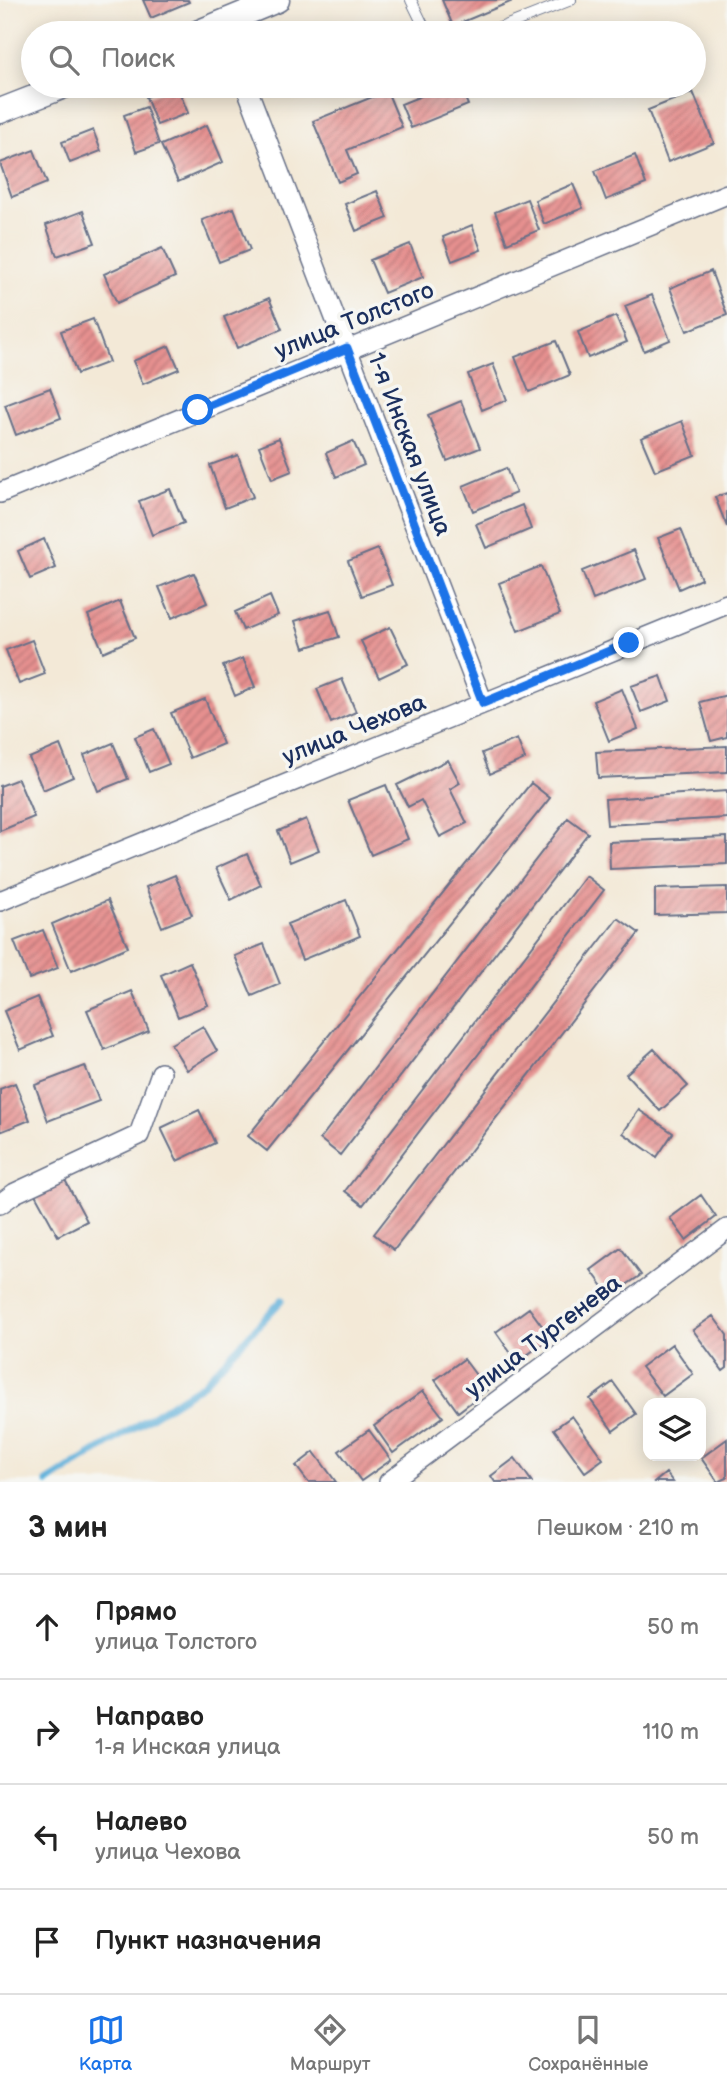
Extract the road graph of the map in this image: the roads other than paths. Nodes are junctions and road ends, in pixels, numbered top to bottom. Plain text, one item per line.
1 (277, 0) edge
2 (411, 0) edge
3 (571, 0) edge
4 (237, 21) edge
5 (421, 21) edge
6 (517, 21) edge
7 (33, 98) edge
8 (251, 98) edge
9 (0, 111) edge
10 (727, 194) edge
11 (347, 348) junction
12 (0, 493) edge
13 (727, 604) edge
14 (483, 703) junction
15 (0, 901) edge
16 (162, 1073) dead end
17 (0, 1204) edge
18 (727, 1229) edge
19 (389, 1482) edge

1 - 4 street
2 - 5 lane
3 - 6 lane
7 - 9 street
8 - 11 street, 1-я Инская улица
10 - 11 street, улица Толстого
11 - 12 street, улица Толстого
11 - 14 street, 1-я Инская улица
13 - 14 street, улица Чехова
14 - 15 street, улица Чехова
16 - 17 street
18 - 19 street, улица Тургенева

